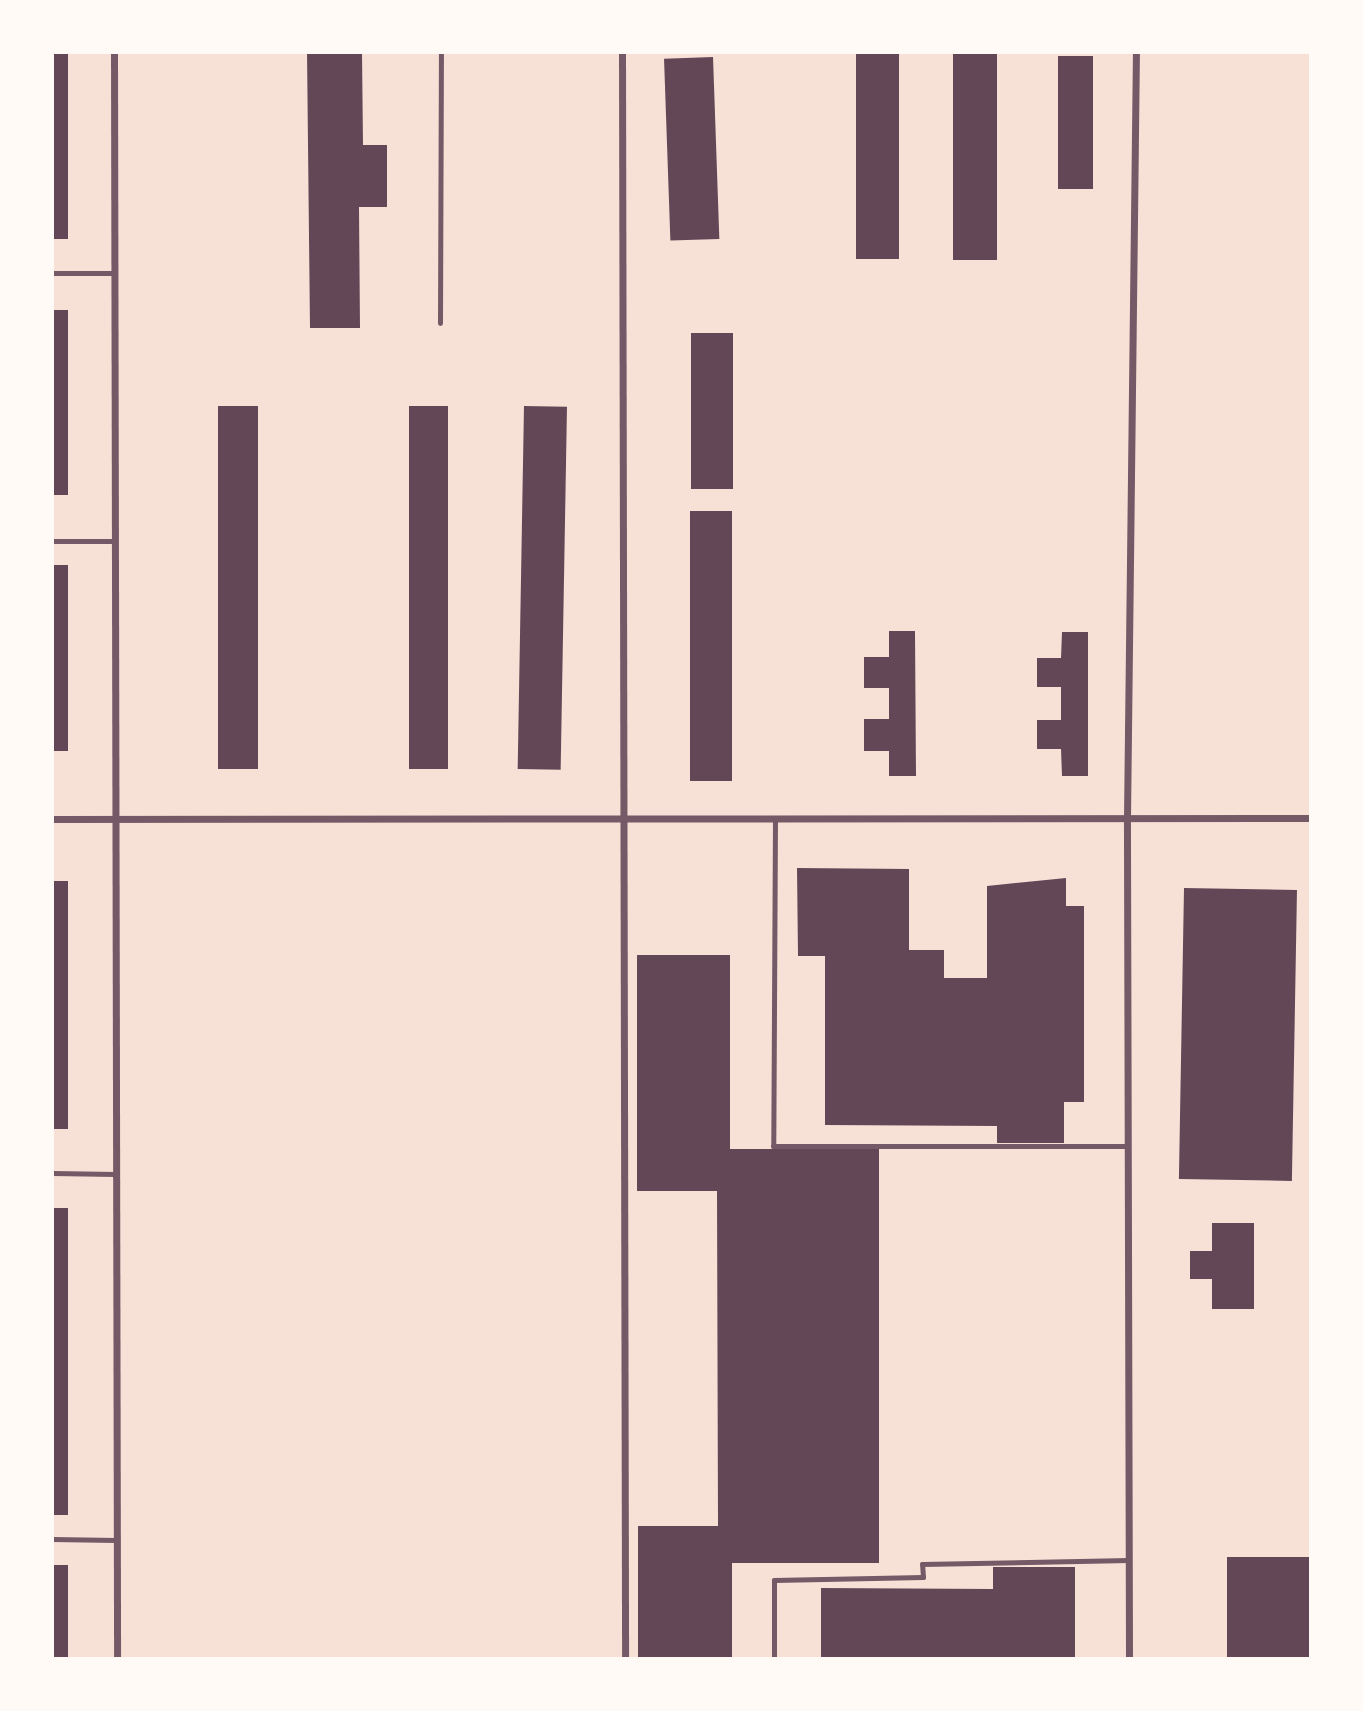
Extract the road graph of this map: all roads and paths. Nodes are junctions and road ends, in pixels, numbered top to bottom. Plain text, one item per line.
1 (114, 52) edge
2 (440, 52) edge
3 (622, 52) edge
4 (1136, 52) edge
5 (52, 273) edge
6 (114, 273) junction
7 (440, 323) dead end
8 (52, 541) edge
9 (115, 541) junction
10 (624, 818) junction
11 (775, 818) junction
12 (1127, 818) junction
13 (1311, 818) edge
14 (52, 819) edge
15 (115, 819) junction
16 (1128, 1146) junction
17 (52, 1173) edge
18 (116, 1174) junction
19 (52, 1539) edge
20 (116, 1540) junction
21 (1129, 1560) junction
22 (117, 1658) edge
23 (625, 1658) edge
24 (774, 1658) edge
25 (1129, 1658) edge

1 - 6 street
2 - 7 lane
3 - 10 street
4 - 12 street
5 - 6 lane
6 - 9 street
8 - 9 lane
9 - 15 street
10 - 11 street
10 - 15 street
10 - 23 street
11 - 12 street
11 - 16 lane
12 - 13 street
12 - 16 street
14 - 15 street
15 - 18 street
16 - 21 street
17 - 18 lane
18 - 20 street
19 - 20 lane
20 - 22 street
21 - 24 lane
21 - 25 street

